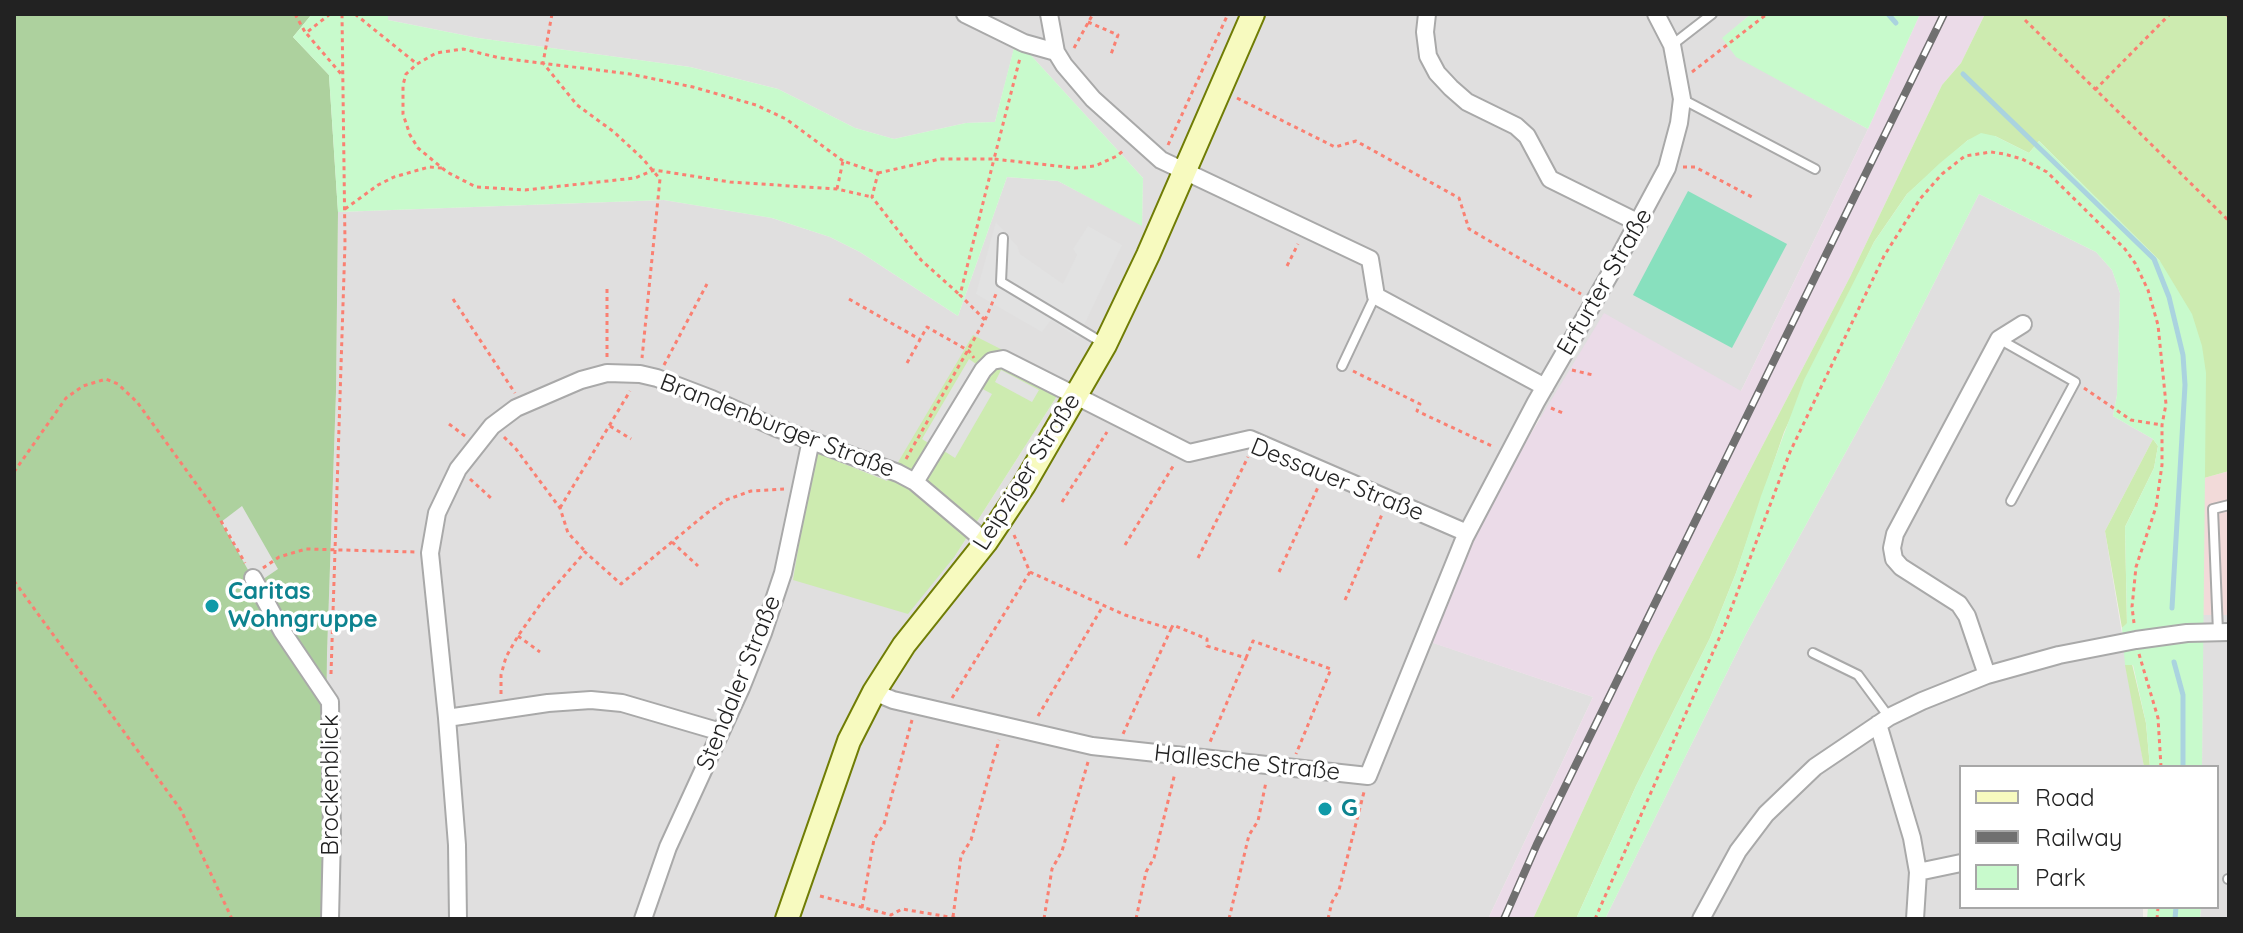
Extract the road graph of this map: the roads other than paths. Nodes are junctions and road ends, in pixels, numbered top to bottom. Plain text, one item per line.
1 (965, 14) edge
2 (1049, 14) edge
3 (1253, 14) edge
4 (1427, 14) edge
5 (1656, 14) edge
6 (1712, 14) edge
7 (1672, 45) junction
8 (1060, 58) junction
9 (1682, 99) junction
10 (1815, 169) dead end
11 (1183, 171) junction
12 (1639, 223) junction
13 (1003, 238) dead end
14 (1376, 296) junction
15 (2023, 324) dead end
16 (1999, 339) junction
17 (1105, 345) junction
18 (1342, 366) road end
19 (1545, 387) junction
20 (1076, 395) junction
21 (811, 440) junction
22 (915, 482) junction
23 (2011, 501) dead end
24 (2229, 505) edge
25 (1466, 535) junction
26 (986, 542) junction
27 (253, 578) road end
28 (2223, 632) edge
29 (1813, 653) dead end
30 (1987, 675) junction
31 (874, 692) junction
32 (447, 718) junction
33 (1884, 720) junction
34 (721, 732) junction
35 (1959, 863) edge
36 (1918, 872) junction
37 (330, 919) edge
38 (458, 919) edge
39 (643, 919) edge
40 (787, 919) edge
41 (1701, 919) edge
42 (1915, 919) edge

1 - 8 street
2 - 8 street
3 - 11 main road, Leipziger Straße
4 - 12 street
5 - 7 street, Erfurter Straße
6 - 7 lane
7 - 9 street, Erfurter Straße
8 - 11 street
9 - 10 lane
9 - 12 street, Erfurter Straße
11 - 14 street
11 - 17 main road, Leipziger Straße
12 - 19 street, Erfurter Straße
13 - 17 lane
14 - 18 lane
14 - 19 street
15 - 16 street
16 - 23 lane
16 - 30 street
17 - 20 main road, Leipziger Straße
19 - 25 street, Erfurter Straße
20 - 22 street
20 - 25 street, Dessauer Straße
20 - 26 main road, Leipziger Straße
21 - 22 street, Brandenburger Straße
21 - 32 street, Brandenburger Straße
21 - 34 street, Stendaler Straße
22 - 26 street, Brandenburger Straße
24 - 28 lane
25 - 31 street, Hallesche Straße
26 - 31 main road, Leipziger Straße
27 - 37 street, Brockenblick
28 - 30 street
29 - 33 lane
30 - 33 street
31 - 40 main road, Leipziger Straße
32 - 34 street
32 - 38 street, Brandenburger Straße
33 - 36 street
33 - 41 street
34 - 39 street, Stendaler Straße
35 - 36 street
36 - 42 street

